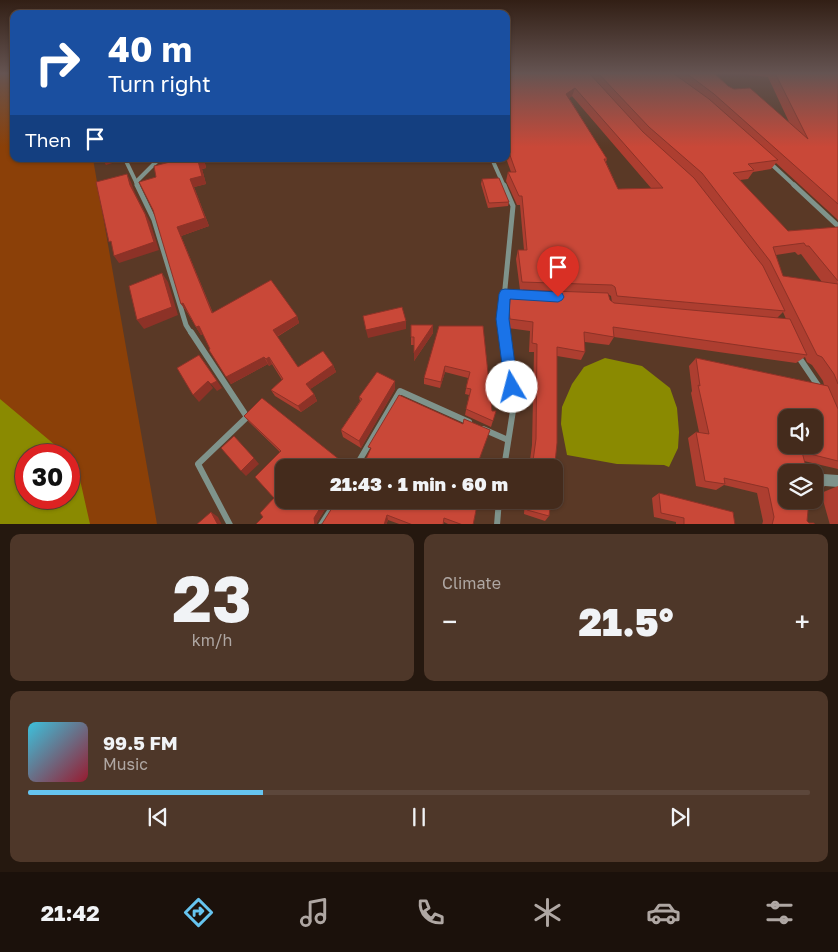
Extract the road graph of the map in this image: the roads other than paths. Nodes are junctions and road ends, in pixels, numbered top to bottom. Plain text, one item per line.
1 (762, 156) edge
2 (126, 162) edge
3 (156, 162) edge
4 (493, 162) edge
5 (136, 182) junction
6 (838, 226) edge
7 (505, 294) junction
8 (514, 294) edge
9 (795, 349) edge
10 (825, 400) edge
11 (508, 440) junction
12 (361, 459) edge
13 (505, 459) edge
14 (823, 480) edge
15 (838, 481) edge
16 (331, 509) edge
17 (498, 509) edge
18 (230, 524) edge
19 (320, 524) edge
20 (497, 524) edge

1 - 6 street
2 - 5 street
3 - 5 street
4 - 7 street
5 - 18 street
7 - 8 street
7 - 11 street
9 - 10 street
11 - 12 street
11 - 13 street
14 - 15 street
16 - 19 street
17 - 20 street

